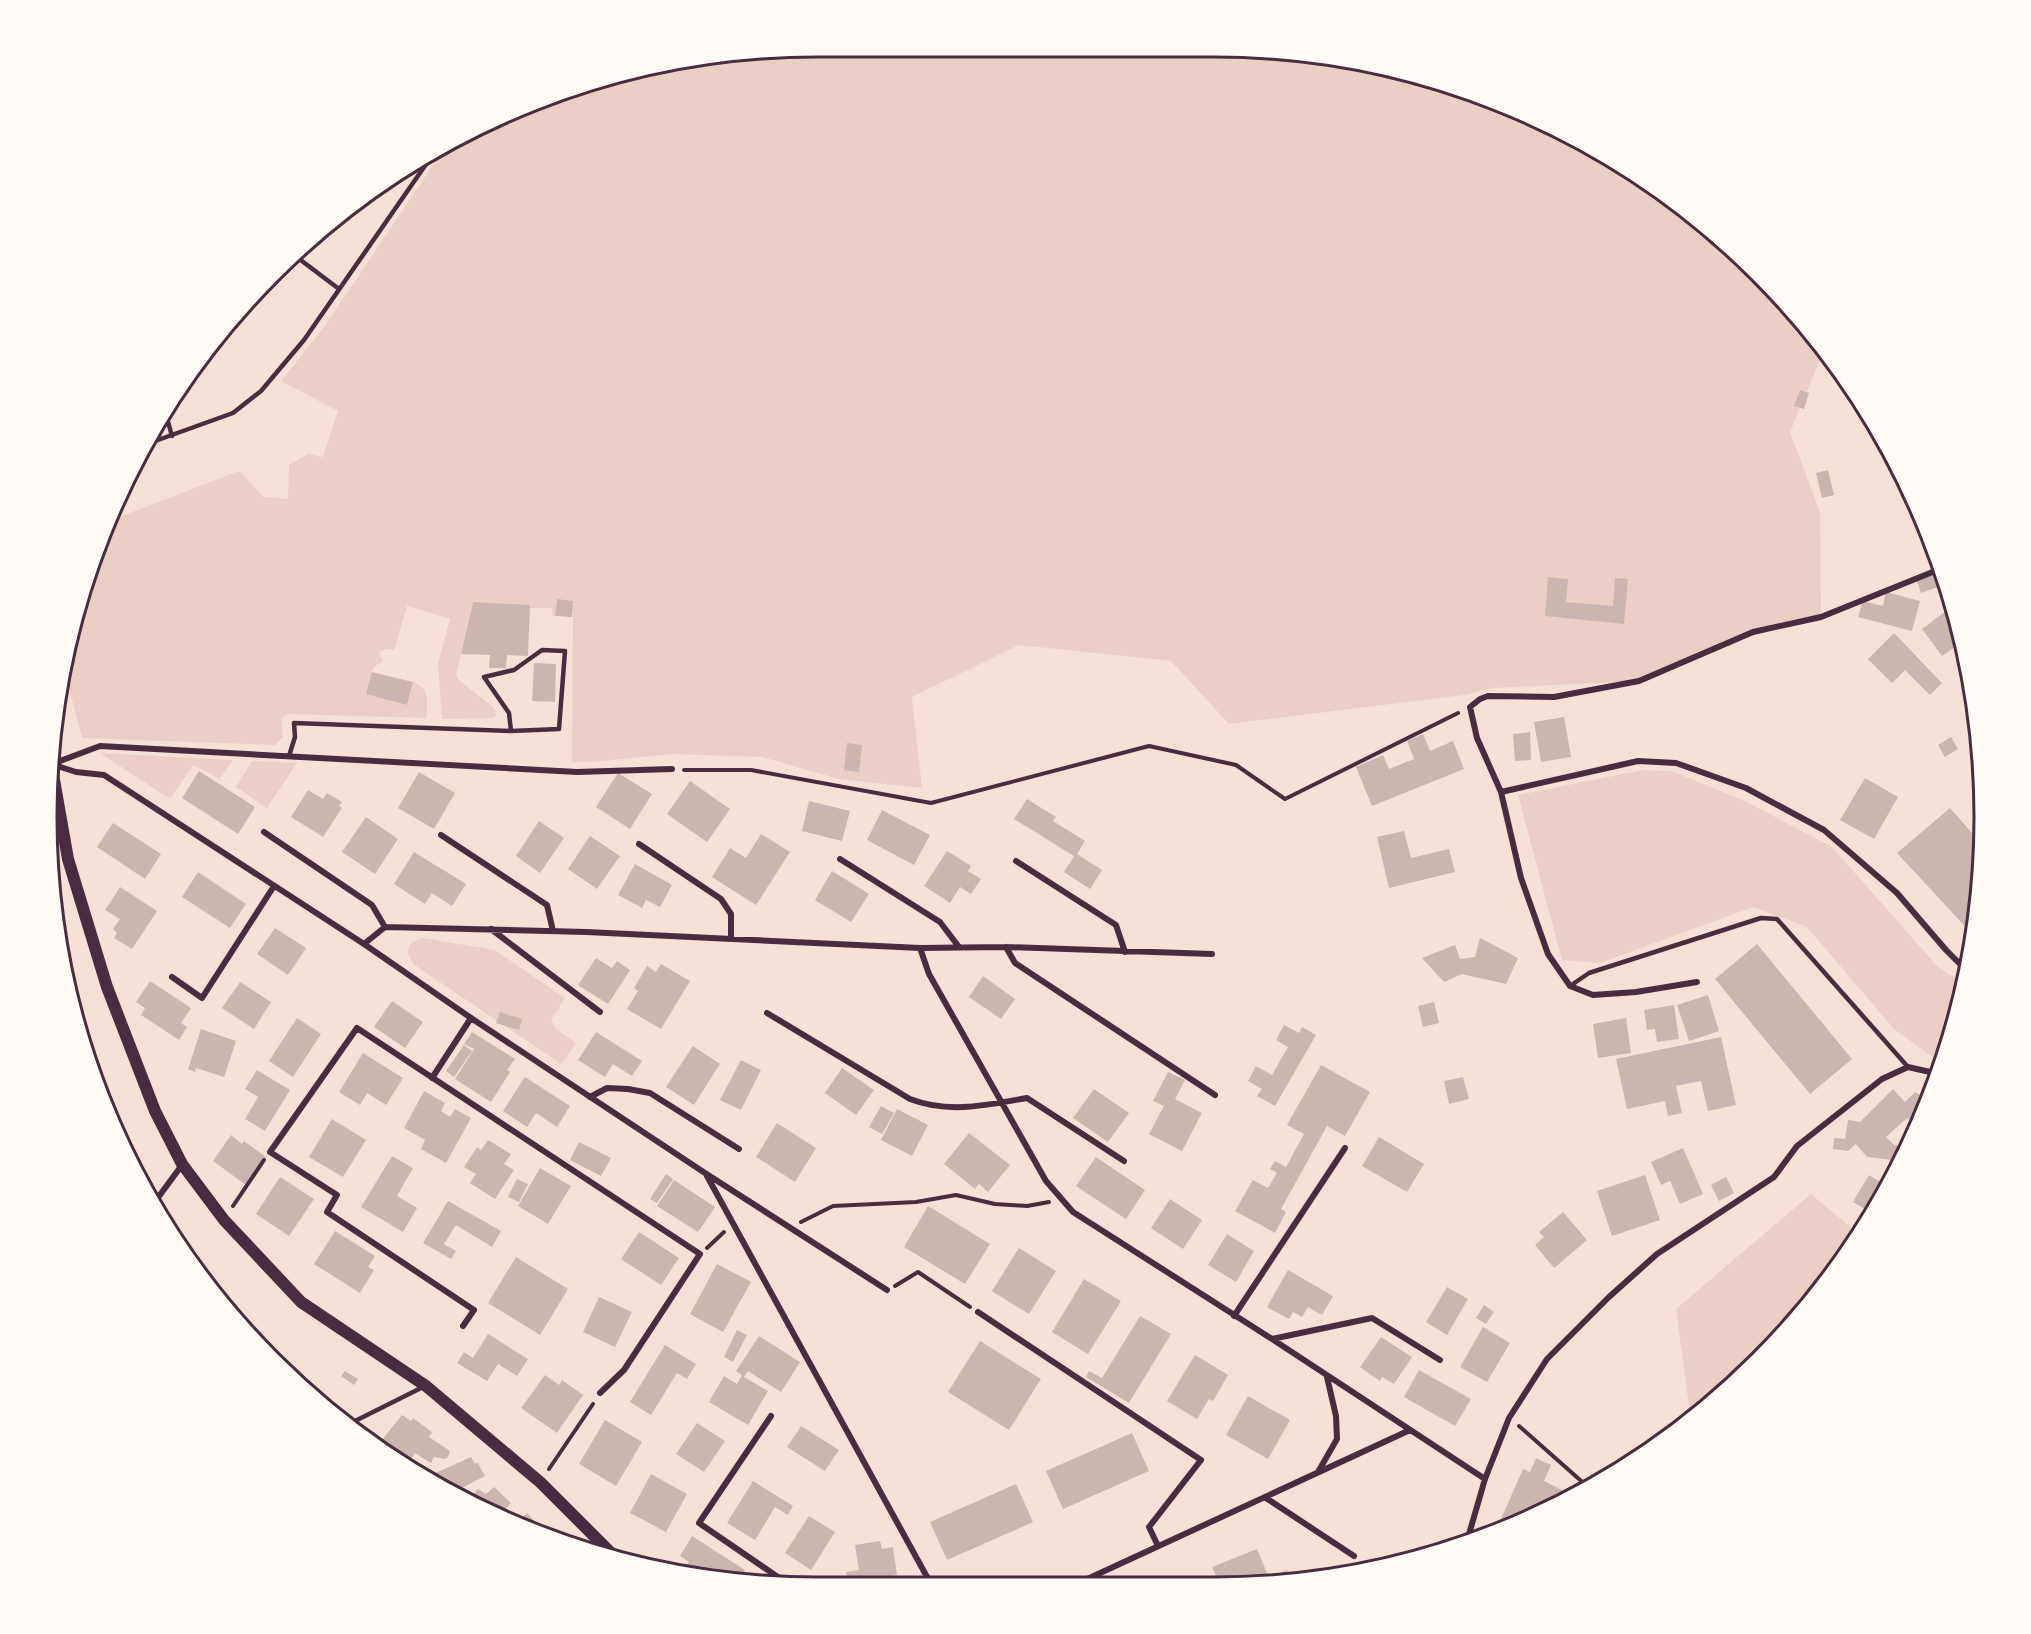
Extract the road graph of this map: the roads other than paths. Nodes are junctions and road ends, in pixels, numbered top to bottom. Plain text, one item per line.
1 (424, 167) edge
2 (301, 260) edge
3 (339, 290) junction
4 (168, 422) edge
5 (172, 436) junction
6 (157, 441) edge
7 (1933, 572) edge
8 (511, 731) junction
9 (289, 756) junction
10 (60, 758) edge
11 (59, 764) edge
12 (672, 770) road end
13 (1500, 792) junction
14 (58, 799) edge
15 (264, 832) dead end
16 (441, 835) dead end
17 (639, 844) dead end
18 (840, 859) dead end
19 (1016, 861) dead end
20 (274, 886) junction
21 (385, 927) junction
22 (491, 928) junction
23 (553, 931) junction
24 (731, 939) junction
25 (364, 944) junction
26 (959, 947) junction
27 (1006, 947) junction
28 (920, 948) junction
29 (1125, 952) junction
30 (1212, 954) dead end
31 (1959, 964) edge
32 (172, 977) dead end
33 (1697, 982) dead end
34 (1570, 986) junction
35 (600, 1012) dead end
36 (767, 1013) dead end
37 (471, 1018) junction
38 (1908, 1067) junction
39 (1930, 1072) edge
40 (432, 1078) junction
41 (1215, 1095) dead end
42 (590, 1096) junction
43 (1002, 1102) junction
44 (1345, 1148) dead end
45 (739, 1149) dead end
46 (1124, 1161) dead end
47 (182, 1164) junction
48 (705, 1173) junction
49 (159, 1196) edge
50 (887, 1290) road end
51 (978, 1312) road end
52 (1234, 1316) junction
53 (463, 1326) dead end
54 (1272, 1339) junction
55 (1440, 1360) dead end
56 (1327, 1377) junction
57 (426, 1386) junction
58 (600, 1393) road end
59 (771, 1416) dead end
60 (355, 1421) edge
61 (1410, 1430) junction
62 (1318, 1472) junction
63 (1485, 1479) junction
64 (1266, 1497) junction
65 (1469, 1533) edge
66 (604, 1546) edge
67 (1158, 1546) junction
68 (1354, 1556) dead end
69 (775, 1575) edge
70 (927, 1577) edge
71 (1091, 1577) edge

1 - 3 lane
2 - 3 lane
3 - 5 lane
4 - 5 lane
5 - 6 lane
7 - 13 street
8 - 8 lane
8 - 9 lane
9 - 10 street
9 - 12 street
11 - 20 street
13 - 31 street
13 - 34 street
14 - 47 main road
15 - 21 street
16 - 23 street
17 - 24 street
18 - 26 street
19 - 29 street
20 - 25 street
20 - 32 street
21 - 22 street
21 - 25 street
22 - 23 street
22 - 35 street
23 - 24 street
24 - 28 street
25 - 37 street
26 - 27 street
26 - 28 street
27 - 29 street
27 - 41 street
28 - 43 street
29 - 30 street
33 - 34 street
34 - 38 lane
36 - 43 street
37 - 40 street
37 - 42 street
38 - 39 street
38 - 63 street
40 - 53 street
40 - 58 street
42 - 45 street
42 - 48 street
43 - 46 street
43 - 52 street
44 - 52 street
47 - 49 street
47 - 57 main road
48 - 50 street
48 - 70 street
51 - 67 street
52 - 54 street
54 - 55 street
54 - 56 street
56 - 61 street
56 - 62 street
57 - 60 lane
57 - 66 main road
59 - 69 street
61 - 62 street
61 - 63 street
62 - 64 street
63 - 65 street
64 - 67 street
64 - 68 street
67 - 71 street

